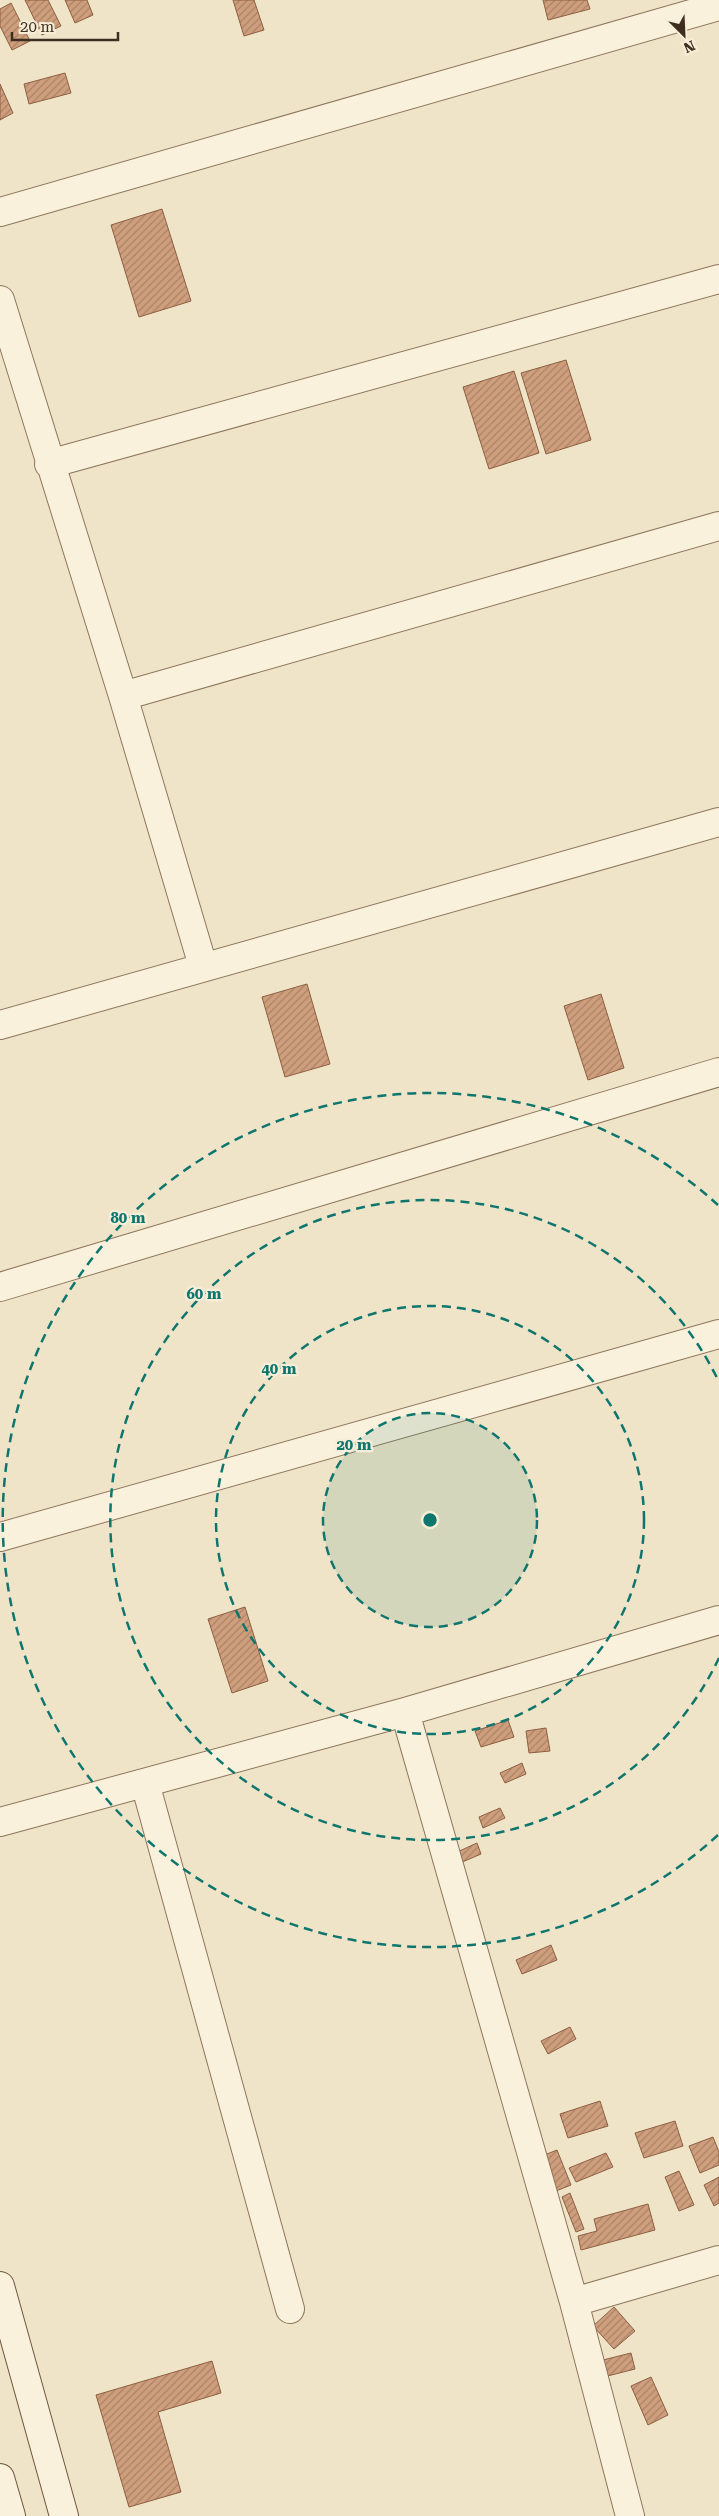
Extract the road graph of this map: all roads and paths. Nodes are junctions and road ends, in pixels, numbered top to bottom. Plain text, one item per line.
1 (712, 5) edge
2 (0, 212) edge
3 (719, 279) edge
4 (0, 300) edge
5 (49, 464) junction
6 (719, 526) edge
7 (122, 696) junction
8 (719, 822) edge
9 (203, 966) junction
10 (0, 1025) edge
11 (719, 1072) edge
12 (0, 1287) edge
13 (719, 1334) edge
14 (0, 1537) edge
15 (719, 1620) edge
16 (405, 1712) junction
17 (145, 1783) junction
18 (0, 1822) edge
19 (719, 2260) edge
20 (0, 2286) edge
21 (574, 2302) junction
22 (290, 2309) dead end
23 (0, 2478) edge
24 (11, 2516) edge
25 (64, 2516) edge
26 (630, 2516) edge

1 - 2 street
3 - 5 street
4 - 5 street
5 - 7 street
6 - 7 street
7 - 9 street
8 - 9 street
9 - 10 street
11 - 12 street
13 - 14 street
15 - 16 street
16 - 17 street
16 - 21 street
17 - 18 street
17 - 22 street
19 - 21 street
20 - 25 street
21 - 26 street
23 - 24 street

